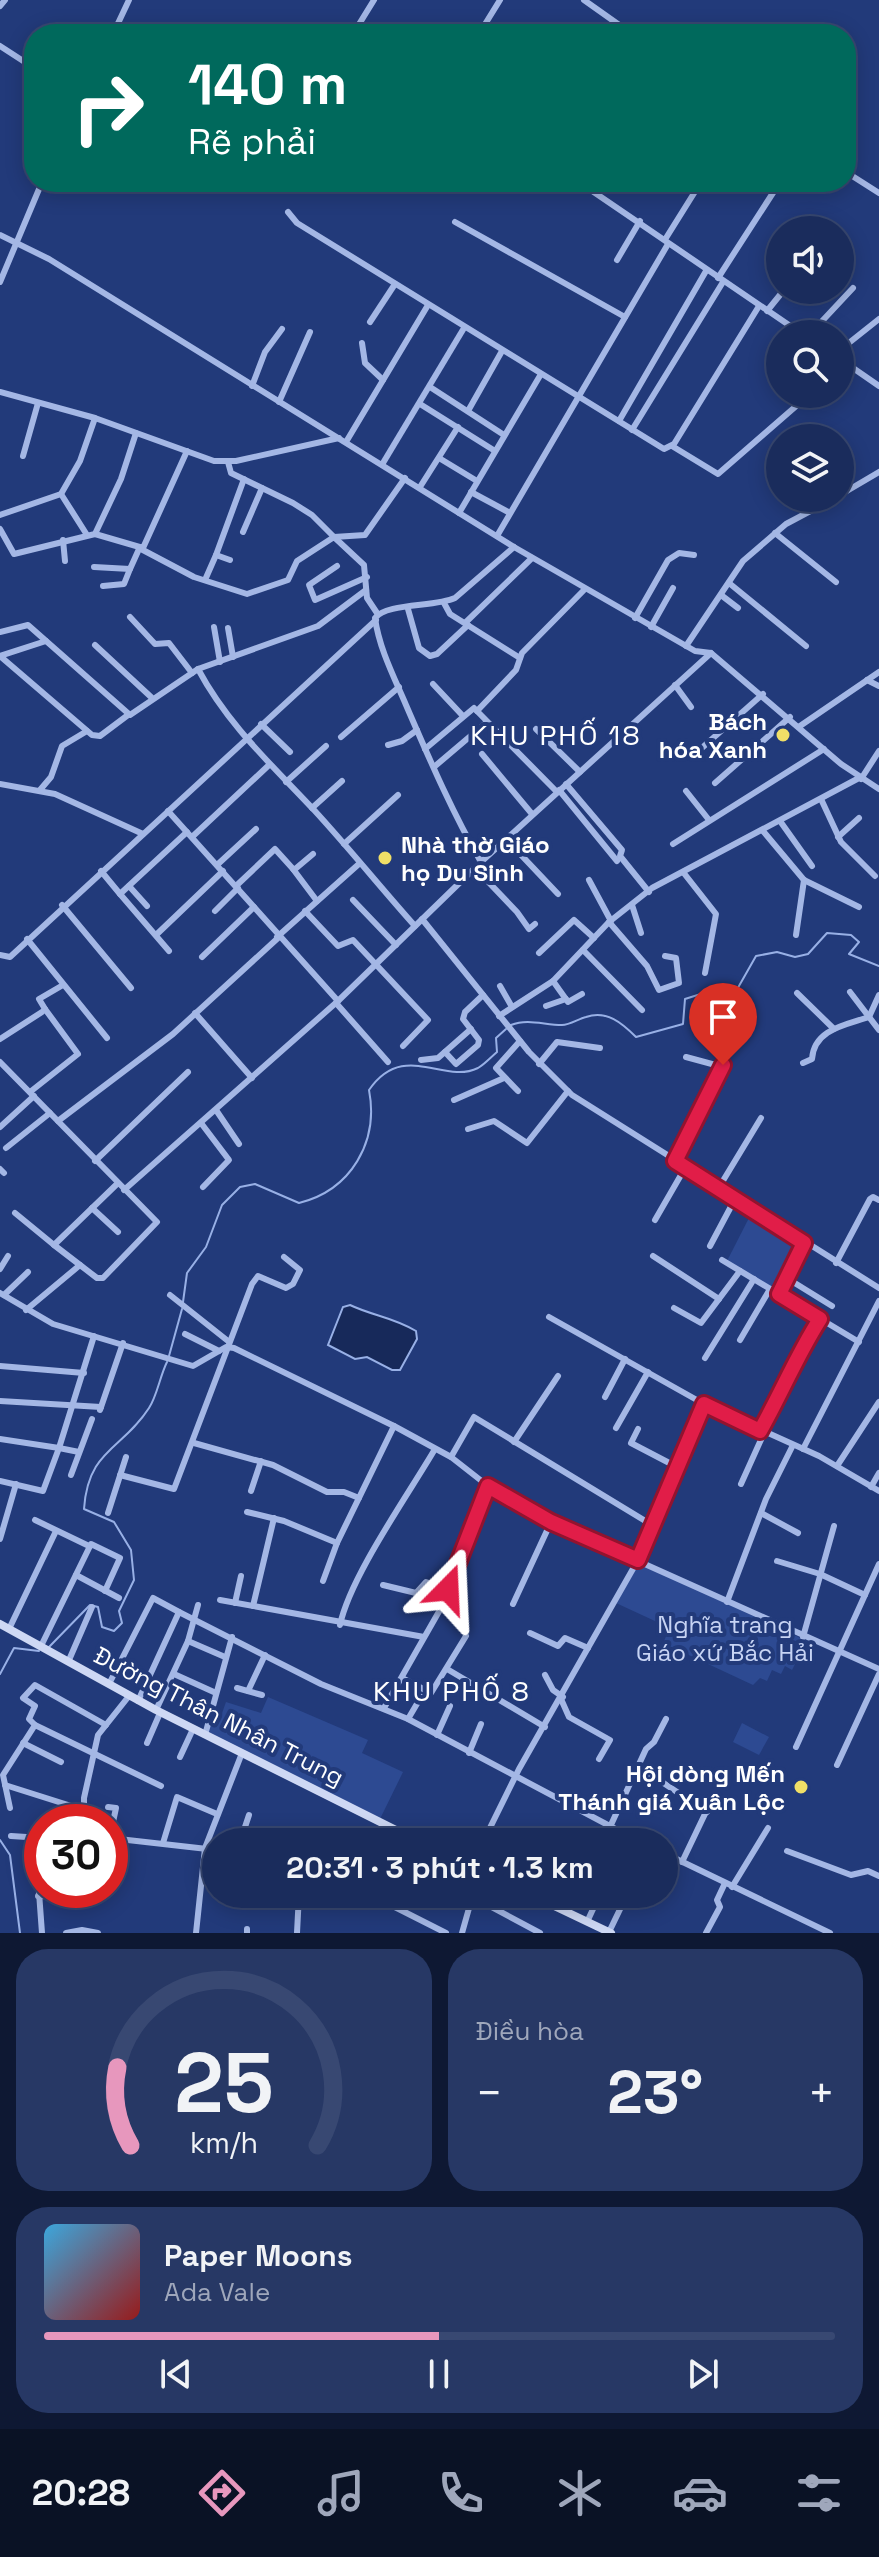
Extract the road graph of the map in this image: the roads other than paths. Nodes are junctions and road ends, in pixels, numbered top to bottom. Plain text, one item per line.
1 (5, 0) edge
2 (129, 0) edge
3 (374, 0) edge
4 (500, 0) edge
5 (584, 0) edge
6 (0, 6) edge
7 (118, 24) edge
8 (359, 24) edge
9 (485, 24) edge
10 (618, 24) edge
11 (0, 46) edge
12 (24, 62) edge
13 (856, 178) edge
14 (38, 192) edge
15 (599, 192) edge
16 (695, 192) edge
17 (774, 192) edge
18 (879, 193) edge
19 (288, 212) dead end
20 (640, 221) junction
21 (455, 222) dead end
22 (0, 235) edge
23 (667, 241) junction
24 (17, 243) junction
25 (617, 260) dead end
26 (706, 271) junction
27 (720, 280) junction
28 (0, 282) edge
29 (395, 284) junction
30 (773, 304) edge
31 (838, 304) edge
32 (428, 305) junction
33 (759, 306) junction
34 (767, 311) junction
35 (625, 317) junction
36 (879, 319) edge
37 (781, 320) edge
38 (823, 320) edge
39 (370, 322) dead end
40 (464, 328) junction
41 (282, 329) dead end
42 (310, 332) dead end
43 (854, 339) edge
44 (362, 343) dead end
45 (502, 351) junction
46 (854, 370) edge
47 (541, 374) junction
48 (383, 380) junction
49 (252, 386) junction
50 (879, 386) edge
51 (430, 387) junction
52 (0, 392) edge
53 (578, 396) junction
54 (279, 402) junction
55 (38, 403) junction
56 (420, 404) junction
57 (794, 408) edge
58 (468, 411) junction
59 (95, 418) junction
60 (619, 421) junction
61 (458, 427) junction
62 (632, 430) junction
63 (136, 433) junction
64 (504, 435) junction
65 (343, 440) junction
66 (672, 446) junction
67 (187, 451) junction
68 (495, 451) junction
69 (23, 456) dead end
70 (439, 458) junction
71 (228, 462) junction
72 (383, 463) junction
73 (879, 472) edge
74 (405, 478) junction
75 (244, 479) junction
76 (477, 481) junction
77 (420, 487) junction
78 (854, 487) edge
79 (262, 488) junction
80 (471, 492) junction
81 (61, 494) junction
82 (812, 512) edge
83 (459, 513) junction
84 (510, 513) junction
85 (0, 515) edge
86 (0, 529) edge
87 (243, 532) dead end
88 (775, 533) junction
89 (91, 534) junction
90 (497, 536) junction
91 (334, 537) junction
92 (63, 540) junction
93 (514, 547) junction
94 (140, 549) junction
95 (216, 555) junction
96 (694, 555) dead end
97 (532, 558) junction
98 (230, 560) dead end
99 (65, 561) dead end
100 (337, 566) dead end
101 (94, 567) dead end
102 (130, 569) junction
103 (367, 577) junction
104 (205, 580) junction
105 (836, 582) dead end
106 (729, 583) junction
107 (103, 586) dead end
108 (673, 588) dead end
109 (366, 590) junction
110 (584, 590) junction
111 (721, 595) junction
112 (444, 603) junction
113 (738, 608) dead end
114 (408, 609) junction
115 (130, 617) dead end
116 (376, 617) junction
117 (635, 618) junction
118 (466, 624) junction
119 (214, 627) dead end
120 (651, 627) junction
121 (228, 628) dead end
122 (0, 632) edge
123 (46, 641) junction
124 (95, 645) dead end
125 (686, 646) junction
126 (806, 646) dead end
127 (711, 653) junction
128 (233, 657) junction
129 (520, 658) junction
130 (220, 662) junction
131 (195, 671) junction
132 (879, 672) edge
133 (867, 680) junction
134 (433, 684) dead end
135 (675, 685) junction
136 (879, 686) edge
137 (399, 687) junction
138 (763, 694) junction
139 (151, 697) junction
140 (691, 707) dead end
141 (477, 711) junction
142 (128, 715) junction
143 (462, 715) junction
144 (790, 717) junction
145 (487, 722) junction
146 (261, 724) junction
147 (800, 726) junction
148 (536, 729) dead end
149 (417, 730) junction
150 (87, 731) junction
151 (341, 737) dead end
152 (245, 739) junction
153 (388, 745) dead end
154 (326, 746) dead end
155 (425, 749) junction
156 (824, 749) junction
157 (879, 751) edge
158 (290, 752) dead end
159 (482, 754) dead end
160 (695, 754) dead end
161 (269, 765) junction
162 (434, 767) junction
163 (580, 772) junction
164 (860, 778) junction
165 (342, 781) dead end
166 (286, 782) junction
167 (715, 783) dead end
168 (0, 784) edge
169 (566, 784) junction
170 (879, 789) edge
171 (40, 790) junction
172 (558, 791) junction
173 (686, 791) dead end
174 (398, 795) dead end
175 (821, 799) junction
176 (312, 808) junction
177 (168, 811) junction
178 (532, 814) junction
179 (859, 818) dead end
180 (709, 820) junction
181 (780, 821) junction
182 (256, 829) dead end
183 (763, 831) junction
184 (143, 834) junction
185 (190, 835) junction
186 (838, 837) junction
187 (506, 839) junction
188 (344, 844) junction
189 (673, 844) dead end
190 (313, 854) dead end
191 (617, 861) dead end
192 (481, 862) junction
193 (360, 863) junction
194 (217, 865) junction
195 (812, 866) dead end
196 (475, 868) junction
197 (293, 869) junction
198 (101, 871) junction
199 (223, 871) junction
200 (683, 872) junction
201 (875, 876) dead end
202 (589, 880) dead end
203 (804, 880) junction
204 (129, 886) junction
205 (237, 887) junction
206 (649, 892) junction
207 (120, 894) junction
208 (558, 894) dead end
209 (353, 900) dead end
210 (317, 901) junction
211 (62, 905) junction
212 (632, 905) junction
213 (147, 906) dead end
214 (254, 907) junction
215 (859, 907) dead end
216 (215, 911) dead end
217 (305, 911) junction
218 (422, 919) junction
219 (610, 922) junction
220 (535, 924) dead end
221 (415, 926) junction
222 (641, 933) dead end
223 (156, 935) junction
224 (796, 935) dead end
225 (278, 938) junction
226 (594, 938) junction
227 (27, 939) junction
228 (396, 945) junction
229 (583, 950) junction
230 (169, 951) dead end
231 (539, 953) dead end
232 (0, 955) edge
233 (665, 956) dead end
234 (202, 957) dead end
235 (375, 965) junction
236 (705, 973) dead end
237 (553, 981) junction
238 (63, 985) junction
239 (500, 986) dead end
240 (131, 988) dead end
241 (850, 992) dead end
242 (797, 993) dead end
243 (582, 994) dead end
244 (483, 995) junction
245 (879, 995) edge
246 (566, 999) junction
247 (337, 1002) junction
248 (546, 1006) dead end
249 (512, 1007) junction
250 (45, 1009) junction
251 (642, 1010) dead end
252 (195, 1013) junction
253 (499, 1016) junction
254 (869, 1017) junction
255 (471, 1029) junction
256 (834, 1029) junction
257 (879, 1030) edge
258 (107, 1038) dead end
259 (0, 1039) edge
260 (520, 1041) junction
261 (403, 1046) dead end
262 (600, 1048) dead end
263 (804, 1049) dead end
264 (813, 1050) junction
265 (445, 1052) junction
266 (686, 1057) dead end
267 (421, 1060) dead end
268 (0, 1062) edge
269 (388, 1062) dead end
270 (803, 1063) dead end
271 (539, 1064) junction
272 (188, 1072) dead end
273 (252, 1078) junction
274 (504, 1078) junction
275 (518, 1091) dead end
276 (568, 1091) junction
277 (32, 1094) junction
278 (454, 1100) dead end
279 (216, 1110) junction
280 (50, 1113) junction
281 (761, 1118) dead end
282 (58, 1121) junction
283 (201, 1123) junction
284 (0, 1127) edge
285 (468, 1129) dead end
286 (239, 1144) dead end
287 (6, 1148) dead end
288 (95, 1161) junction
289 (675, 1161) junction
290 (685, 1168) junction
291 (117, 1184) junction
292 (203, 1187) dead end
293 (718, 1189) junction
294 (124, 1190) junction
295 (735, 1199) junction
296 (879, 1200) edge
297 (92, 1208) junction
298 (15, 1213) dead end
299 (655, 1220) dead end
300 (118, 1232) dead end
301 (804, 1243) junction
302 (54, 1245) junction
303 (710, 1246) dead end
304 (8, 1256) dead end
305 (653, 1256) dead end
306 (284, 1257) dead end
307 (722, 1260) dead end
308 (836, 1263) junction
309 (80, 1265) junction
310 (0, 1269) edge
311 (740, 1271) junction
312 (28, 1272) dead end
313 (785, 1277) junction
314 (754, 1279) junction
315 (879, 1288) edge
316 (770, 1289) junction
317 (2, 1294) edge
318 (779, 1294) junction
319 (170, 1295) dead end
320 (719, 1299) junction
321 (879, 1301) edge
322 (832, 1306) dead end
323 (674, 1308) dead end
324 (26, 1310) junction
325 (549, 1317) dead end
326 (820, 1319) junction
327 (185, 1334) dead end
328 (94, 1336) junction
329 (740, 1340) dead end
330 (859, 1342) junction
331 (123, 1343) junction
332 (224, 1346) junction
333 (705, 1358) dead end
334 (625, 1359) junction
335 (0, 1366) edge
336 (648, 1372) junction
337 (84, 1373) junction
338 (558, 1376) dead end
339 (605, 1397) dead end
340 (0, 1401) edge
341 (879, 1402) edge
342 (704, 1404) junction
343 (75, 1405) junction
344 (92, 1419) dead end
345 (394, 1426) junction
346 (616, 1428) dead end
347 (638, 1429) dead end
348 (762, 1432) junction
349 (0, 1439) edge
350 (514, 1442) junction
351 (194, 1443) junction
352 (793, 1445) junction
353 (59, 1448) junction
354 (435, 1449) junction
355 (803, 1449) junction
356 (79, 1452) junction
357 (126, 1457) dead end
358 (451, 1457) junction
359 (261, 1461) junction
360 (837, 1466) junction
361 (677, 1467) junction
362 (879, 1473) edge
363 (71, 1475) dead end
364 (120, 1475) junction
365 (0, 1481) edge
366 (16, 1484) junction
367 (741, 1484) dead end
368 (488, 1486) junction
369 (871, 1487) junction
370 (251, 1491) dead end
371 (879, 1491) edge
372 (359, 1498) junction
373 (247, 1512) dead end
374 (108, 1513) dead end
375 (761, 1513) junction
376 (274, 1518) junction
377 (35, 1520) dead end
378 (551, 1522) junction
379 (652, 1525) junction
380 (834, 1526) dead end
381 (56, 1531) junction
382 (798, 1533) dead end
383 (0, 1539) edge
384 (337, 1543) junction
385 (89, 1546) junction
386 (638, 1560) junction
387 (777, 1561) dead end
388 (879, 1564) edge
389 (820, 1574) junction
390 (76, 1575) junction
391 (241, 1576) dead end
392 (323, 1581) dead end
393 (383, 1585) dead end
394 (448, 1589) junction
395 (105, 1591) junction
396 (865, 1595) junction
397 (119, 1598) dead end
398 (220, 1600) dead end
399 (727, 1602) junction
400 (235, 1603) junction
401 (513, 1604) dead end
402 (198, 1605) dead end
403 (253, 1606) junction
404 (92, 1607) dead end
405 (179, 1612) junction
406 (195, 1621) junction
407 (340, 1625) junction
408 (3, 1626) edge
409 (530, 1633) dead end
410 (466, 1636) dead end
411 (232, 1637) junction
412 (424, 1637) junction
413 (803, 1637) junction
414 (188, 1641) junction
415 (45, 1646) junction
416 (588, 1648) junction
417 (839, 1654) junction
418 (265, 1655) junction
419 (225, 1657) junction
420 (69, 1660) junction
421 (447, 1669) junction
422 (879, 1672) edge
423 (174, 1674) junction
424 (545, 1675) dead end
425 (402, 1678) junction
426 (109, 1684) junction
427 (237, 1688) dead end
428 (248, 1691) junction
429 (216, 1693) junction
430 (262, 1695) dead end
431 (129, 1696) junction
432 (421, 1697) dead end
433 (562, 1698) junction
434 (138, 1701) junction
435 (450, 1706) dead end
436 (384, 1708) junction
437 (158, 1711) junction
438 (408, 1719) junction
439 (666, 1719) dead end
440 (481, 1724) dead end
441 (35, 1725) junction
442 (106, 1725) junction
443 (545, 1727) junction
444 (193, 1729) junction
445 (205, 1735) junction
446 (437, 1735) junction
447 (23, 1743) junction
448 (147, 1743) dead end
449 (796, 1747) dead end
450 (242, 1753) junction
451 (469, 1753) junction
452 (95, 1755) junction
453 (180, 1757) dead end
454 (599, 1759) dead end
455 (61, 1762) dead end
456 (837, 1765) dead end
457 (636, 1770) junction
458 (515, 1779) junction
459 (5, 1785) junction
460 (161, 1786) dead end
461 (715, 1793) dead end
462 (65, 1804) edge
463 (85, 1804) edge
464 (10, 1808) dead end
465 (707, 1812) junction
466 (217, 1814) junction
467 (249, 1815) dead end
468 (610, 1827) joint
469 (212, 1828) edge
470 (245, 1828) edge
471 (392, 1828) edge
472 (490, 1828) edge
473 (768, 1828) dead end
474 (11, 1836) dead end
475 (24, 1837) edge
476 (128, 1839) edge
477 (163, 1843) junction
478 (202, 1848) edge
479 (787, 1851) dead end
480 (678, 1860) edge
481 (682, 1862) junction
482 (202, 1876) edge
483 (879, 1876) edge
484 (729, 1885) junction
485 (39, 1908) edge
486 (298, 1908) edge
487 (397, 1908) edge
488 (469, 1908) edge
489 (496, 1908) edge
490 (558, 1908) edge
491 (594, 1908) edge
492 (621, 1908) edge
493 (587, 1922) junction
494 (42, 1933) edge
495 (66, 1933) edge
496 (98, 1933) edge
497 (196, 1933) edge
498 (297, 1933) edge
499 (446, 1933) edge
500 (462, 1933) edge
501 (540, 1933) edge
502 (610, 1933) edge
503 (706, 1933) edge
504 (830, 1933) edge

1 - 6 street
2 - 7 street
3 - 8 street
4 - 9 street
5 - 10 street
11 - 12 street
13 - 18 street
14 - 24 street
15 - 20 street
16 - 23 street
17 - 27 street
19 - 29 street
20 - 23 street
20 - 25 street
21 - 35 street
22 - 24 street
23 - 26 street
23 - 35 street
24 - 28 street
24 - 49 street
26 - 27 street
26 - 60 street
27 - 33 street
27 - 62 street
29 - 32 street
29 - 39 street
30 - 34 street
31 - 38 street
32 - 40 street
32 - 48 street
33 - 34 street
33 - 66 street
34 - 37 street
35 - 53 street
36 - 43 street
40 - 45 street
40 - 51 street
41 - 49 street
42 - 54 street
44 - 48 street
45 - 47 street
45 - 58 street
46 - 50 street
47 - 53 street
47 - 64 street
48 - 65 street
49 - 54 street
51 - 56 street
51 - 58 street
52 - 55 street
53 - 60 street
53 - 84 street
54 - 65 street
55 - 59 street
55 - 69 street
56 - 61 street
56 - 72 street
57 - 66 street
58 - 64 street
59 - 63 street
59 - 81 street
60 - 62 street
61 - 68 street
61 - 70 street
62 - 66 street
63 - 67 street
63 - 89 street
64 - 68 street
65 - 71 street
65 - 72 street
67 - 71 street
67 - 94 street
68 - 76 street
70 - 76 street
70 - 77 street
71 - 75 street
72 - 74 street
73 - 78 street
74 - 77 street
74 - 91 street
75 - 79 street
75 - 95 street
76 - 80 street
77 - 83 street
79 - 87 street
79 - 91 street
80 - 83 street
80 - 84 street
81 - 85 street
81 - 89 street
82 - 88 street
83 - 90 street
84 - 90 street
86 - 92 street
88 - 105 street
88 - 106 street
89 - 92 street
89 - 94 street
90 - 93 street
91 - 103 street
91 - 104 street
92 - 99 street
93 - 97 street
93 - 112 street
94 - 102 street
94 - 104 street
95 - 98 street
95 - 104 street
96 - 117 street
97 - 110 street
97 - 118 street
100 - 103 street
101 - 102 street
102 - 107 street
103 - 109 street
106 - 111 street
106 - 126 street
108 - 120 street
109 - 116 street
109 - 128 street
110 - 117 street
110 - 129 street
111 - 113 street
111 - 125 street
112 - 114 street
112 - 118 street
114 - 116 street
114 - 118 street
115 - 131 street
116 - 137 street
116 - 146 street
117 - 120 street
118 - 129 street
119 - 130 street
120 - 125 street
121 - 128 street
122 - 123 street
123 - 142 street
123 - 150 street
124 - 139 street
125 - 127 street
127 - 135 street
127 - 138 street
128 - 130 street
129 - 141 street
130 - 131 street
131 - 139 street
131 - 152 street
132 - 133 street
133 - 136 street
133 - 147 street
134 - 143 street
135 - 140 street
135 - 163 street
137 - 149 street
137 - 151 street
138 - 144 street
138 - 160 street
139 - 142 street
141 - 143 street
141 - 145 street
142 - 150 street
143 - 155 street
144 - 147 street
144 - 167 street
145 - 162 street
145 - 172 street
146 - 152 street
146 - 158 street
147 - 156 street
148 - 163 street
149 - 153 street
149 - 155 street
150 - 171 street
152 - 161 street
152 - 177 street
154 - 166 street
155 - 162 street
156 - 164 street
156 - 180 street
157 - 164 street
159 - 178 street
161 - 166 street
161 - 185 street
162 - 192 street
163 - 169 street
164 - 170 street
164 - 175 street
165 - 176 street
166 - 176 street
168 - 171 street
169 - 172 street
169 - 206 street
171 - 184 street
172 - 178 street
172 - 191 street
173 - 180 street
174 - 188 street
175 - 181 street
175 - 186 street
176 - 188 street
177 - 184 street
177 - 185 street
178 - 187 street
179 - 186 street
180 - 189 street
181 - 183 street
181 - 195 street
182 - 194 street
183 - 200 street
183 - 203 street
184 - 198 street
185 - 194 street
185 - 204 street
186 - 201 street
187 - 192 street
187 - 208 street
188 - 193 street
190 - 197 street
192 - 196 street
193 - 210 street
193 - 221 street
194 - 199 street
196 - 218 street
196 - 220 street
197 - 205 street
197 - 210 street
198 - 207 street
198 - 211 street
199 - 205 street
199 - 223 street
200 - 206 street
200 - 236 street
202 - 219 street
203 - 215 street
203 - 224 street
204 - 207 street
204 - 213 street
205 - 214 street
205 - 216 street
206 - 212 street
207 - 223 street
209 - 228 street
210 - 217 street
211 - 227 street
211 - 240 street
212 - 219 street
212 - 222 street
214 - 225 street
214 - 234 street
217 - 225 street
217 - 235 street
218 - 221 street
218 - 244 street
219 - 226 street
219 - 233 street
221 - 228 street
223 - 230 street
225 - 247 street
225 - 252 street
226 - 229 street
226 - 231 street
227 - 232 street
227 - 238 street
228 - 235 street
229 - 237 street
229 - 251 street
235 - 247 street
235 - 261 street
237 - 246 street
237 - 249 street
238 - 250 street
238 - 258 street
239 - 249 street
241 - 254 street
242 - 256 street
243 - 246 street
244 - 253 street
244 - 255 street
245 - 254 street
246 - 248 street
247 - 269 street
247 - 273 street
249 - 253 street
250 - 259 street
250 - 277 street
252 - 273 street
252 - 282 street
253 - 260 street
254 - 256 street
254 - 257 street
255 - 265 street
255 - 265 street
256 - 264 street
260 - 271 street
260 - 274 street
262 - 271 street
263 - 264 street
264 - 270 street
265 - 267 street
266 - 289 street
268 - 277 street
271 - 276 street
272 - 288 street
273 - 279 street
274 - 275 street
274 - 278 street
276 - 285 street
276 - 289 street
277 - 280 street
277 - 284 street
279 - 283 street
279 - 286 street
280 - 282 street
280 - 287 street
281 - 293 street
282 - 288 street
283 - 292 street
283 - 294 street
288 - 291 street
289 - 290 street
290 - 293 street
290 - 299 street
291 - 294 street
291 - 297 street
293 - 295 street
294 - 309 street
295 - 301 street
295 - 303 street
296 - 308 street
297 - 300 street
297 - 302 street
298 - 302 street
301 - 308 street
301 - 313 street
302 - 309 street
304 - 310 street
305 - 320 street
306 - 332 street
307 - 311 street
308 - 315 street
309 - 324 street
311 - 314 street
311 - 320 street
312 - 317 street
313 - 318 street
313 - 322 street
314 - 316 street
314 - 333 street
316 - 318 street
316 - 329 street
317 - 324 street
318 - 326 street
319 - 332 street
320 - 323 street
321 - 330 street
324 - 328 street
325 - 334 street
326 - 330 street
326 - 348 street
327 - 332 street
328 - 331 street
328 - 337 street
330 - 355 street
331 - 332 street
331 - 343 street
332 - 345 street
332 - 351 street
334 - 336 street
334 - 339 street
335 - 337 street
336 - 342 street
336 - 346 street
337 - 343 street
338 - 350 street
340 - 343 street
341 - 360 street
342 - 348 street
342 - 361 street
343 - 353 street
344 - 356 street
345 - 354 street
345 - 372 street
347 - 361 street
348 - 352 street
348 - 367 street
349 - 353 street
350 - 358 street
350 - 379 street
351 - 359 street
351 - 364 street
352 - 355 street
352 - 375 street
353 - 356 street
353 - 366 street
354 - 358 street
354 - 407 street
355 - 360 street
356 - 363 street
357 - 364 street
358 - 368 street
359 - 370 street
359 - 372 street
360 - 369 street
361 - 379 street
362 - 369 street
364 - 374 street
365 - 366 street
366 - 383 street
368 - 378 street
368 - 394 street
369 - 371 street
372 - 384 street
373 - 376 street
375 - 382 street
375 - 399 street
376 - 384 street
376 - 403 street
377 - 381 street
378 - 386 street
378 - 401 street
379 - 386 street
380 - 389 street
381 - 385 street
381 - 408 street
384 - 392 street
385 - 390 street
385 - 395 street
386 - 399 street
386 - 416 street
387 - 389 street
388 - 396 street
389 - 396 street
389 - 413 street
390 - 395 street
390 - 415 street
391 - 400 street
393 - 394 street
394 - 412 street
395 - 397 street
396 - 417 street
398 - 400 street
399 - 413 street
400 - 403 street
402 - 406 street
403 - 407 street
404 - 420 street
405 - 406 street
405 - 426 street
405 - 434 street
406 - 411 street
406 - 414 street
407 - 412 street
408 - 415 street, Đường Thân Nhân Trung
409 - 416 street
410 - 421 street
411 - 418 street
411 - 419 street
412 - 425 street
413 - 417 street
414 - 419 street
414 - 423 street
415 - 420 street, Đường Thân Nhân Trung
416 - 433 street
417 - 422 street
417 - 449 street
418 - 428 street
418 - 436 street
419 - 429 street
420 - 426 street, Đường Thân Nhân Trung
421 - 425 street
421 - 443 street
422 - 456 street
423 - 429 street
423 - 437 street
424 - 433 street
425 - 436 street
426 - 431 street, Đường Thân Nhân Trung
427 - 428 street
428 - 430 street
429 - 445 street
431 - 434 street, Đường Thân Nhân Trung
431 - 442 street
432 - 438 street
433 - 443 street
433 - 454 street
434 - 437 street, Đường Thân Nhân Trung
435 - 446 street
436 - 438 street
437 - 444 street, Đường Thân Nhân Trung
437 - 448 street
438 - 446 street
439 - 457 street
440 - 451 street
441 - 442 street
441 - 447 street
441 - 452 street
442 - 452 street
443 - 458 street
444 - 445 street, Đường Thân Nhân Trung
444 - 453 street
445 - 450 street, Đường Thân Nhân Trung
446 - 451 street
447 - 455 street
447 - 459 street
450 - 466 street
450 - 471 street, Đường Thân Nhân Trung
451 - 458 street
452 - 460 street
452 - 463 street
457 - 465 street
457 - 468 street
458 - 468 street
458 - 472 street
459 - 462 street
459 - 464 street
461 - 465 street
465 - 481 street
466 - 469 street
466 - 477 street
467 - 470 street
473 - 484 street
474 - 475 street
476 - 477 street
477 - 478 street
479 - 483 street
480 - 481 street
481 - 484 street
482 - 497 street
484 - 503 street
484 - 504 street
485 - 494 street
486 - 498 street
487 - 499 street
488 - 500 street
489 - 501 street
490 - 493 street
491 - 493 street
492 - 502 street
493 - 502 street
495 - 496 street

